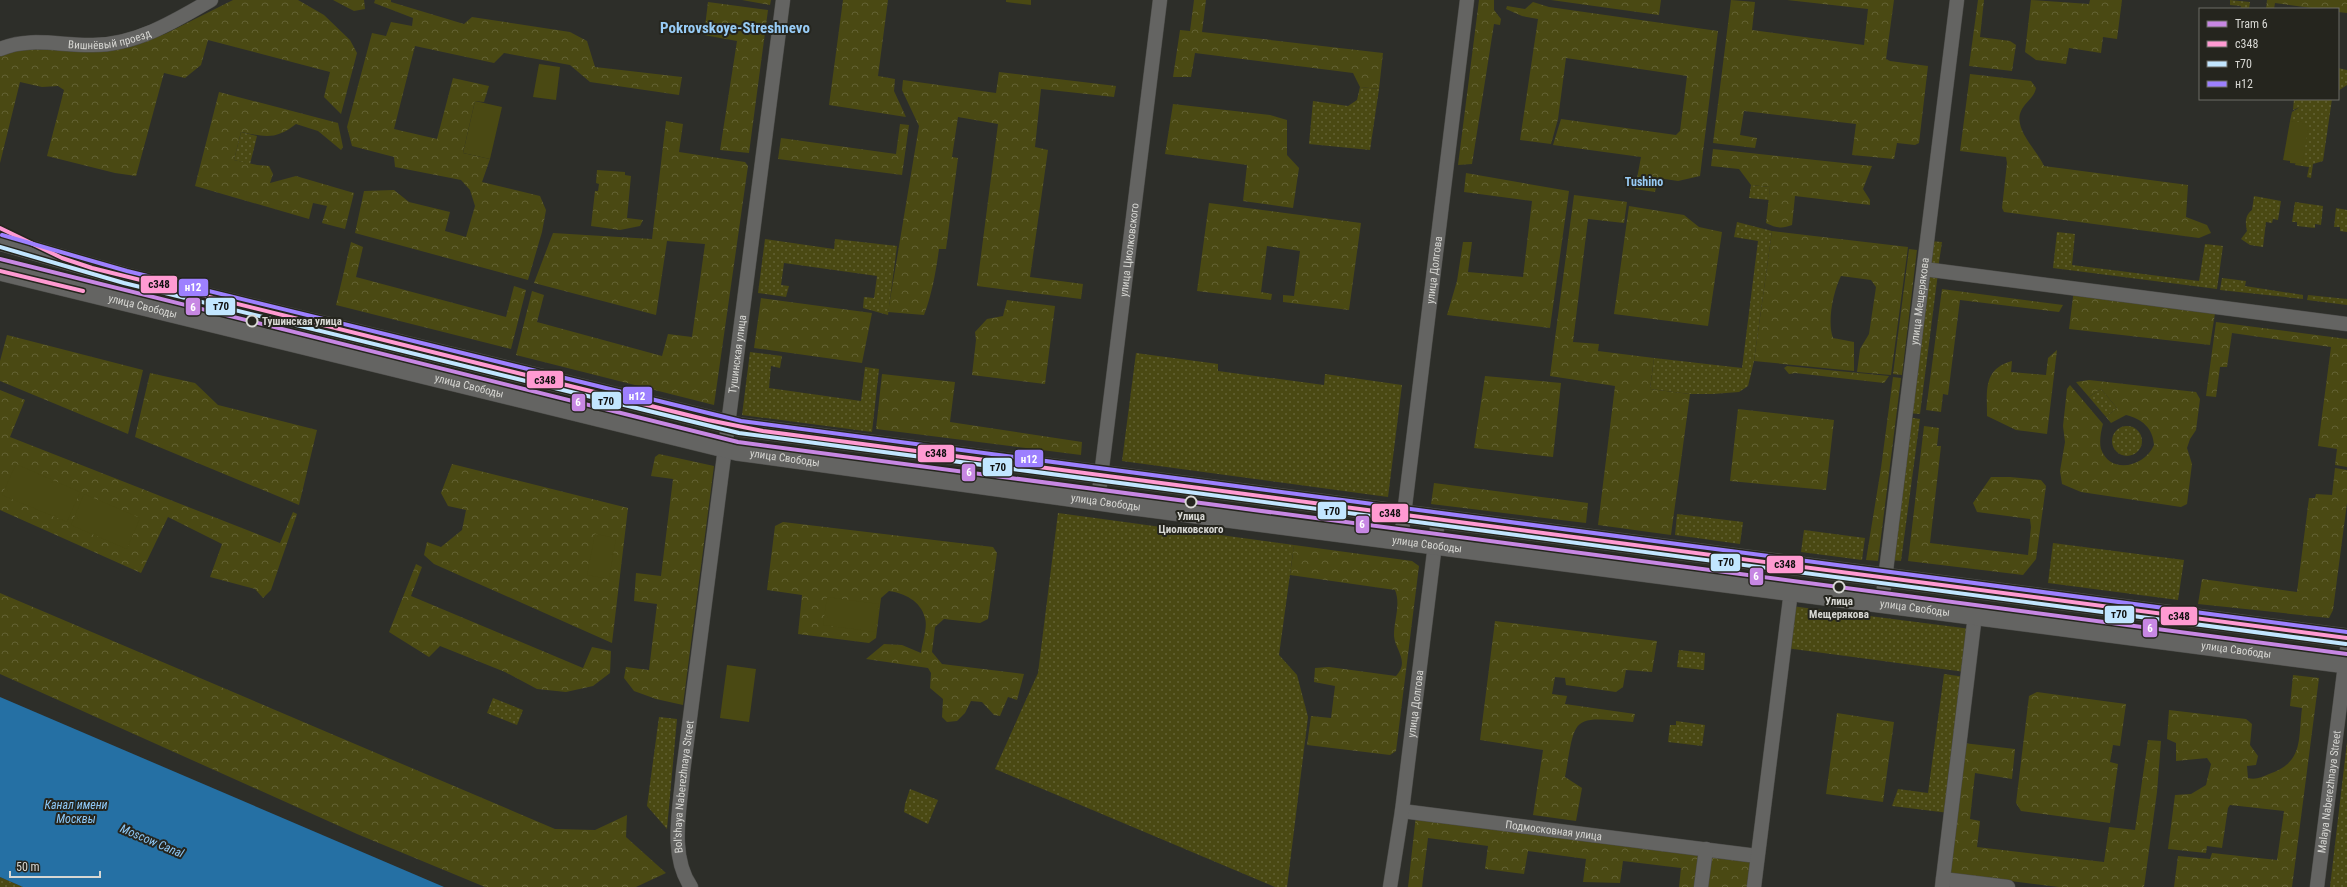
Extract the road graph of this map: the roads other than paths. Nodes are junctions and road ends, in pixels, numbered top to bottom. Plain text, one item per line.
1 (211, 0) edge
2 (783, 0) edge
3 (1160, 0) edge
4 (1467, 0) edge
5 (1958, 0) edge
6 (0, 49) edge
7 (0, 228) edge
8 (0, 241) edge
9 (62, 258) junction
10 (1924, 269) junction
11 (6, 273) edge
12 (2347, 324) edge
13 (727, 424) junction
14 (723, 448) junction
15 (1101, 476) junction
16 (1098, 500) junction
17 (1404, 515) junction
18 (1438, 520) junction
19 (1401, 540) junction
20 (1435, 544) junction
21 (1885, 578) junction
22 (1791, 591) junction
23 (1882, 602) junction
24 (1975, 615) junction
25 (2347, 638) edge
26 (2346, 659) edge
27 (690, 709) joint
28 (1402, 810) junction
29 (1706, 849) junction
30 (1757, 856) junction
31 (1942, 883) edge
32 (1988, 886) edge
33 (691, 887) edge
34 (1390, 887) edge
35 (1701, 887) edge
36 (1754, 887) edge
37 (2008, 887) edge
38 (2317, 887) edge

1 - 6 street, Вишнёвый проезд
2 - 13 street, Тушинская улица
3 - 15 street, улица Циолковского
4 - 17 street, улица Долгова
5 - 10 street, улица Мещерякова
7 - 9 main road
8 - 9 main road
9 - 13 main road
10 - 12 street
10 - 21 street, улица Мещерякова
11 - 14 main road, улица Свободы
13 - 14 street, Тушинская улица
13 - 15 main road
14 - 16 main road, улица Свободы
14 - 27 street, Тушинская улица
15 - 16 street, улица Циолковского
15 - 17 main road
16 - 19 main road, улица Свободы
17 - 18 main road
17 - 19 street, улица Долгова
18 - 20 street, улица Долгова
18 - 21 main road
19 - 20 main road, улица Свободы
20 - 22 main road, улица Свободы
20 - 28 street, улица Долгова
21 - 23 street, улица Мещерякова
21 - 25 main road
22 - 23 main road, улица Свободы
22 - 30 street
23 - 24 main road, улица Свободы
24 - 26 main road, улица Свободы
24 - 31 street
26 - 38 street, Malaya Naberezhnaya Street
27 - 33 street, Bol'shaya Naberezhnaya Street
28 - 29 street, Подмосковная улица
28 - 34 street, улица Долгова
29 - 30 street, Подмосковная улица
29 - 35 street
30 - 36 street
31 - 32 street
32 - 37 street

